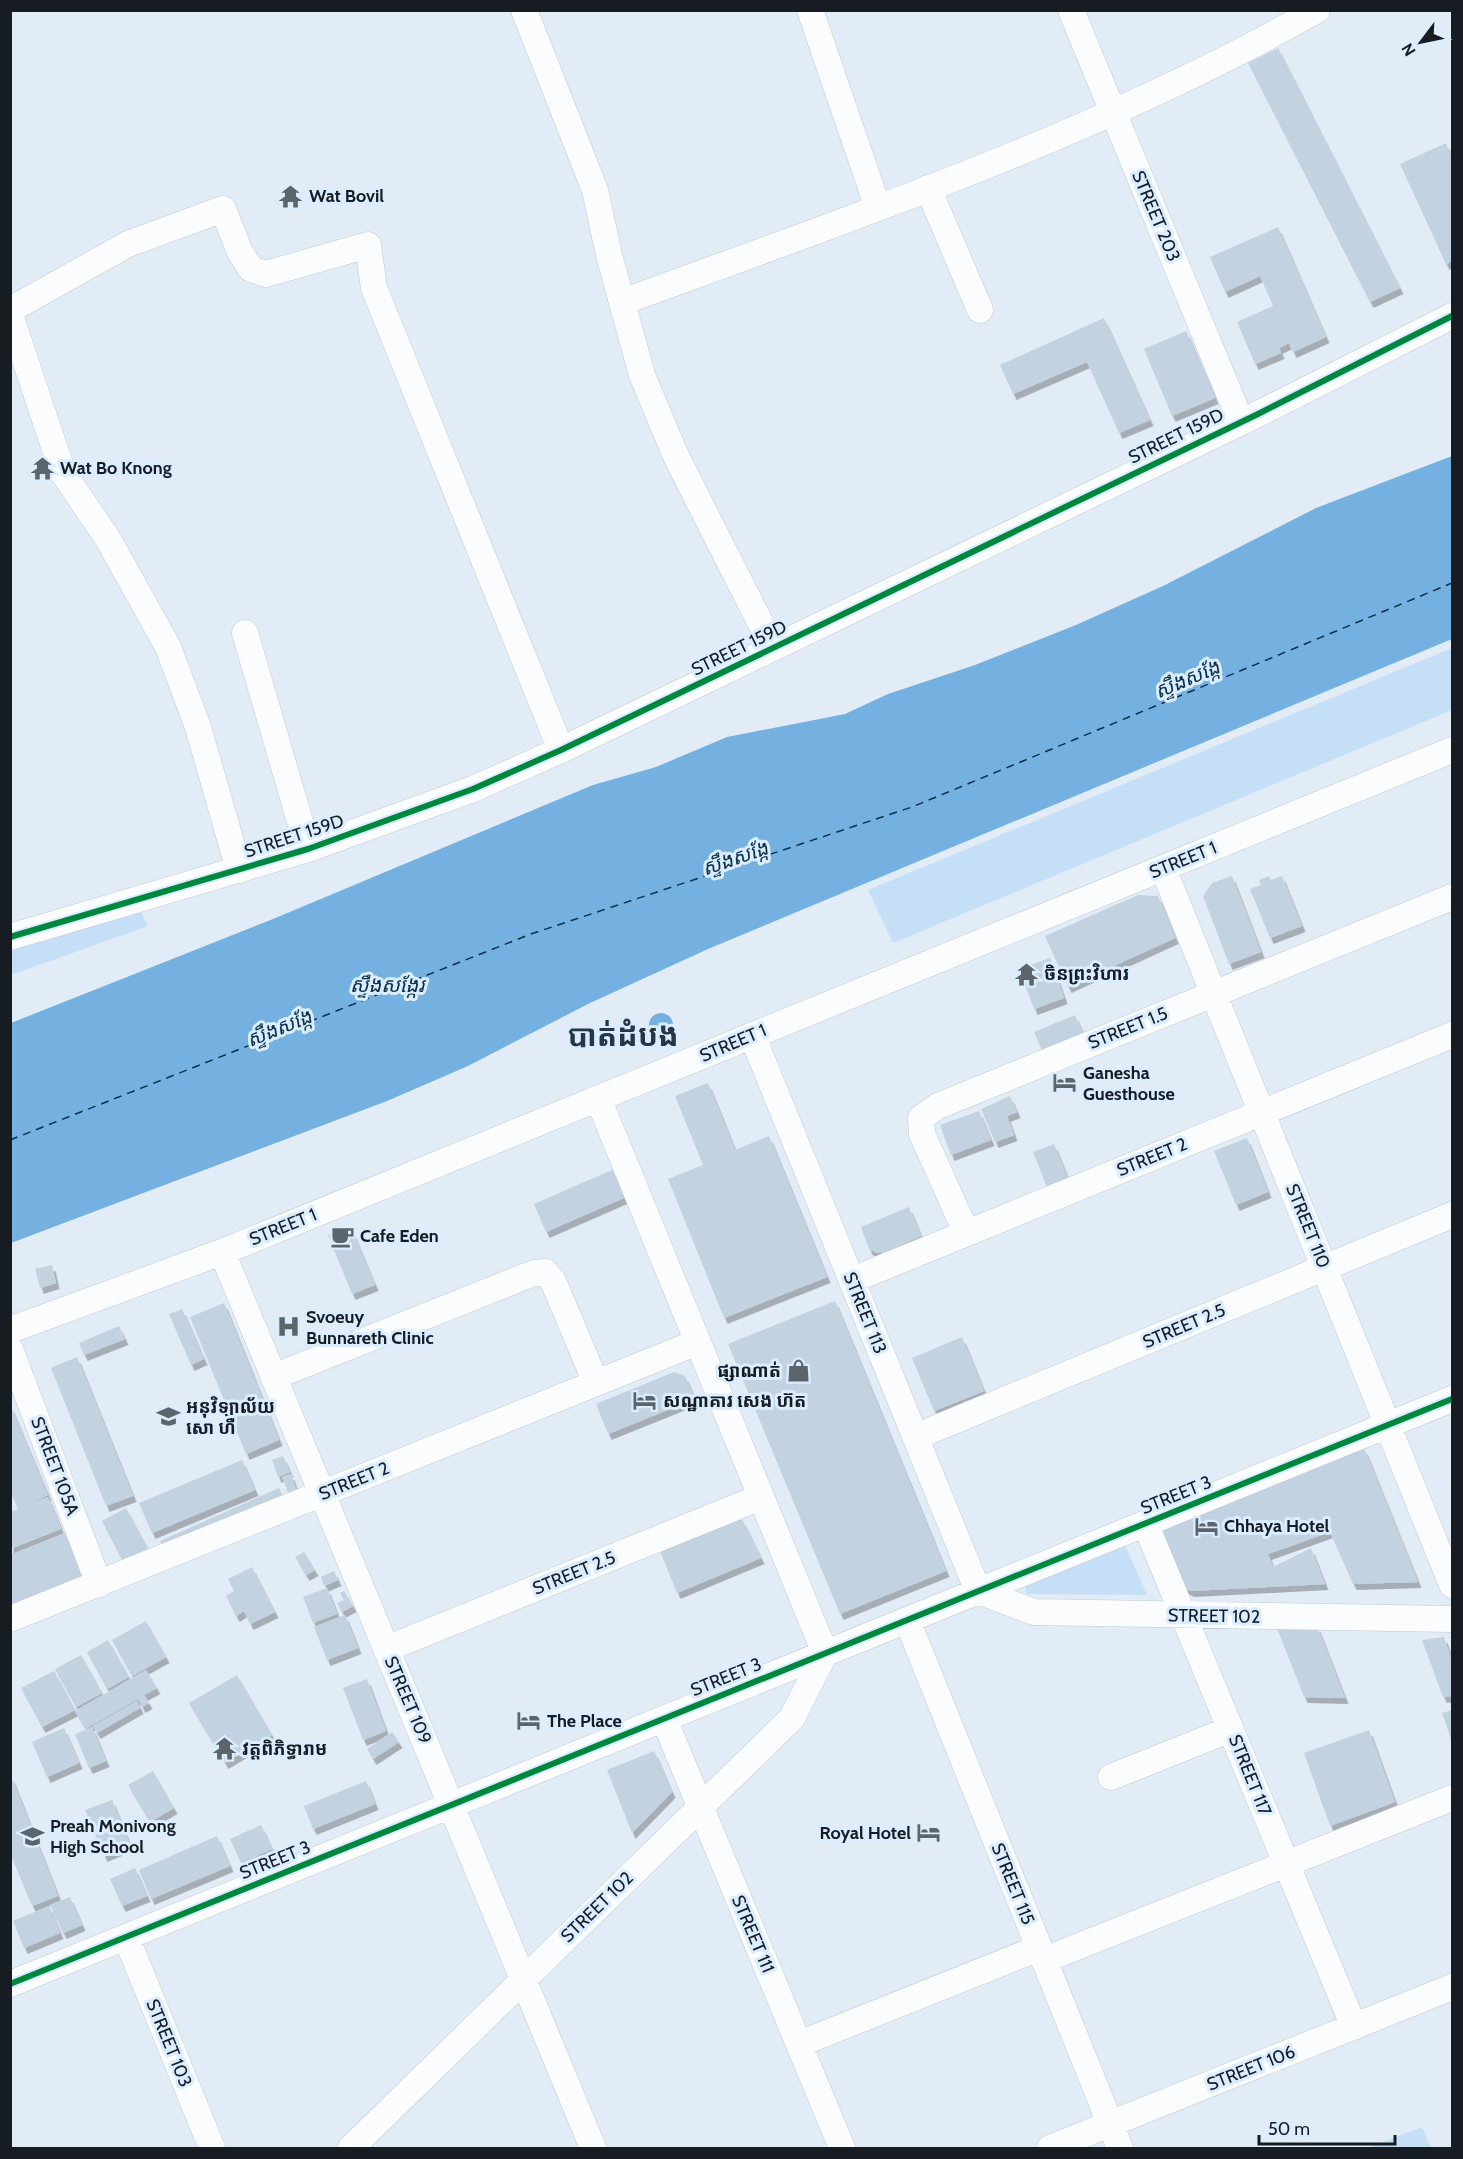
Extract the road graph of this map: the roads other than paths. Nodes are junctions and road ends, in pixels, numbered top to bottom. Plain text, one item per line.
1 (524, 10) edge
2 (810, 10) edge
3 (1071, 10) edge
4 (1317, 10) edge
5 (1113, 112) junction
6 (928, 188) junction
7 (878, 208) junction
8 (622, 302) junction
9 (10, 310) edge
10 (980, 310) dead end
11 (10, 315) edge
12 (1452, 316) edge
13 (1241, 422) junction
14 (245, 633) dead end
15 (772, 648) junction
16 (561, 750) junction
17 (1452, 750) edge
18 (308, 849) junction
19 (1163, 868) junction
20 (239, 870) junction
21 (1452, 897) edge
22 (10, 937) edge
23 (1214, 993) junction
24 (752, 1035) junction
25 (1452, 1035) edge
26 (598, 1098) junction
27 (1262, 1113) junction
28 (1452, 1215) edge
29 (966, 1232) junction
30 (222, 1252) junction
31 (1324, 1267) junction
32 (852, 1280) junction
33 (10, 1330) edge
34 (698, 1342) junction
35 (10, 1349) edge
36 (273, 1377) junction
37 (596, 1383) junction
38 (1452, 1399) edge
39 (1389, 1424) junction
40 (915, 1437) junction
41 (322, 1494) junction
42 (761, 1497) junction
43 (1145, 1523) junction
44 (99, 1584) junction
45 (1452, 1585) edge
46 (978, 1591) junction
47 (1184, 1616) junction
48 (10, 1619) edge
49 (1452, 1619) edge
50 (907, 1620) junction
51 (386, 1649) junction
52 (825, 1653) junction
53 (664, 1719) junction
54 (1231, 1729) junction
55 (1111, 1777) dead end
56 (1452, 1798) edge
57 (451, 1805) junction
58 (700, 1806) junction
59 (1286, 1862) junction
60 (126, 1937) junction
61 (1042, 1954) junction
62 (523, 1979) junction
63 (10, 1984) edge
64 (1452, 1986) edge
65 (1354, 2027) junction
66 (799, 2044) junction
67 (1110, 2125) junction
68 (212, 2148) edge
69 (351, 2148) edge
70 (594, 2148) edge
71 (842, 2148) edge
72 (1050, 2148) edge
73 (1120, 2148) edge

1 - 8 street
2 - 7 street
3 - 5 street, STREET 203
4 - 5 street
5 - 6 street
5 - 13 street, STREET 203
6 - 7 street
6 - 10 street
7 - 8 street
8 - 15 street
9 - 16 street
11 - 20 street
12 - 13 street, STREET 159D
13 - 15 street, STREET 159D
14 - 18 street
15 - 16 street, STREET 159D
16 - 18 street, STREET 159D
17 - 19 street, STREET 1
18 - 20 street, STREET 159D
19 - 23 street, STREET 110
19 - 24 street, STREET 1
20 - 22 street, STREET 159D
21 - 23 street, STREET 1.5
23 - 27 street, STREET 110
23 - 29 street, STREET 1.5
24 - 26 street, STREET 1
24 - 32 street, STREET 113
25 - 27 street, STREET 2
26 - 30 street, STREET 1
26 - 34 street
27 - 29 street, STREET 2
27 - 31 street, STREET 110
28 - 31 street, STREET 2.5
29 - 32 street, STREET 2
30 - 33 street, STREET 1
30 - 36 street, STREET 109
31 - 39 street, STREET 110
31 - 40 street, STREET 2.5
32 - 40 street, STREET 113
34 - 37 street, STREET 2
34 - 42 street
35 - 44 street, STREET 105A
36 - 37 street
36 - 41 street, STREET 109
37 - 41 street, STREET 2
38 - 39 street, STREET 3
39 - 43 street, STREET 3
39 - 45 street, STREET 110
40 - 46 street, STREET 113
41 - 44 street, STREET 2
41 - 51 street, STREET 109
42 - 51 street, STREET 2.5
42 - 52 street
43 - 46 street, STREET 3
43 - 47 street, STREET 117
44 - 48 street, STREET 2
46 - 47 street, STREET 102
46 - 50 street, STREET 3
47 - 49 street, STREET 102
47 - 54 street, STREET 117
50 - 52 street, STREET 3
50 - 61 street, STREET 115
51 - 57 street, STREET 109
52 - 53 street, STREET 3
52 - 58 street, STREET 102
53 - 57 street, STREET 3
53 - 58 street, STREET 111
54 - 55 street
54 - 59 street, STREET 117
56 - 59 street
57 - 60 street, STREET 3
57 - 62 street, STREET 109
58 - 62 street, STREET 102
58 - 66 street, STREET 111
59 - 61 street
59 - 65 street, STREET 117
60 - 63 street, STREET 3
60 - 68 street, STREET 103
61 - 66 street
61 - 67 street, STREET 115
62 - 69 street, STREET 102
62 - 70 street, STREET 109
64 - 65 street, STREET 106
65 - 67 street, STREET 106
66 - 71 street, STREET 111
67 - 72 street, STREET 106
67 - 73 street, STREET 115

